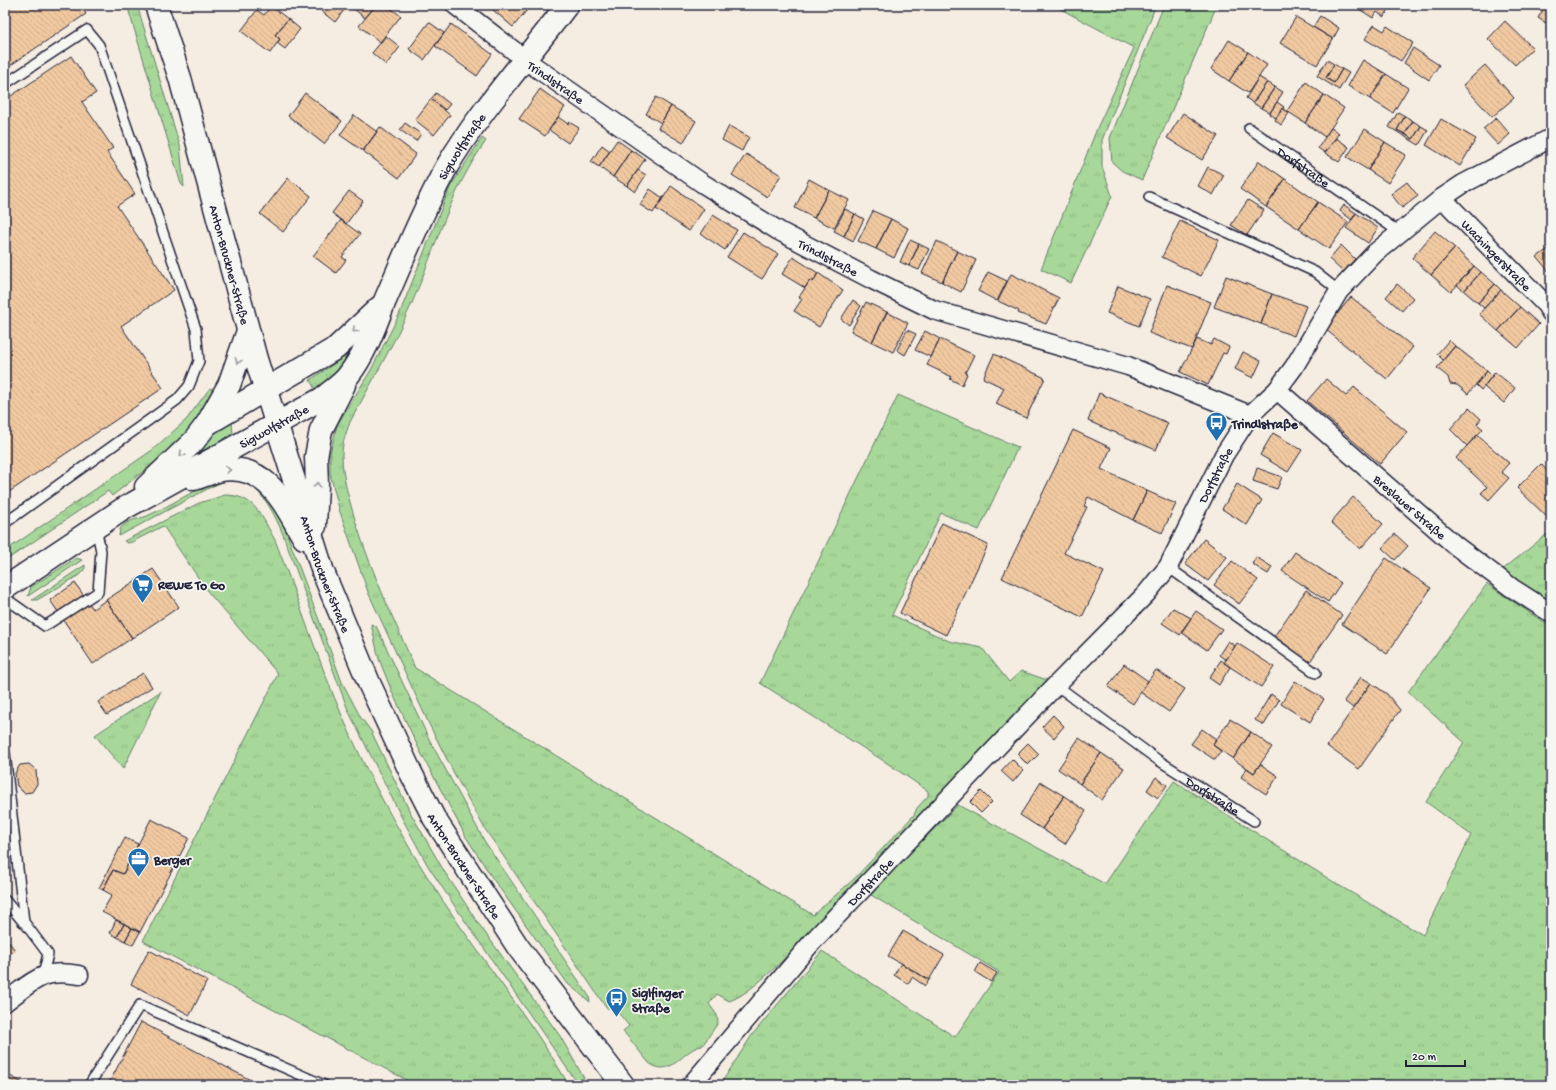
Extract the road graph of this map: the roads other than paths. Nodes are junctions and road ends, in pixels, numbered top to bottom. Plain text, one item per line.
1 (156, 5) edge
2 (455, 5) edge
3 (567, 5) edge
4 (525, 59) junction
5 (5, 84) edge
6 (1249, 128) dead end
7 (1551, 138) edge
8 (1149, 197) dead end
9 (1442, 198) junction
10 (1399, 232) junction
11 (1339, 291) junction
12 (384, 304) junction
13 (1551, 313) edge
14 (248, 331) junction
15 (347, 378) junction
16 (266, 389) junction
17 (1277, 390) junction
18 (1250, 415) junction
19 (207, 424) junction
20 (277, 424) junction
21 (151, 494) junction
22 (123, 509) junction
23 (5, 523) edge
24 (96, 528) junction
25 (314, 538) junction
26 (1168, 567) junction
27 (324, 572) junction
28 (5, 588) edge
29 (5, 598) edge
30 (1551, 613) edge
31 (1316, 673) dead end
32 (1056, 685) junction
33 (5, 753) edge
34 (1254, 821) dead end
35 (5, 900) edge
36 (24, 922) junction
37 (43, 975) junction
38 (79, 975) dead end
39 (5, 1002) edge
40 (89, 1085) edge
41 (324, 1085) edge
42 (624, 1085) edge
43 (691, 1085) edge

1 - 14 street, Anton-Bruckner-Straße
2 - 4 street, Trindlstraße
3 - 4 street, Sigwolfstraße
4 - 12 street, Sigwolfstraße
4 - 18 street, Trindlstraße
5 - 23 lane
6 - 10 lane, Dorfstraße
7 - 9 street, Dorfstraße
8 - 11 lane
9 - 10 street, Dorfstraße
9 - 13 street, Wachingerstraße
10 - 11 street, Dorfstraße
11 - 17 street, Dorfstraße
12 - 15 street, Sigwolfstraße
12 -> 16 street, Sigwolfstraße
14 - 16 street, Anton-Bruckner-Straße
14 -> 19 street
15 - 20 street, Sigwolfstraße
25 -> 15 street
16 - 19 street, Sigwolfstraße
16 - 20 street, Anton-Bruckner-Straße
17 - 18 street, Dorfstraße
17 - 30 street, Breslauer Straße
18 - 26 street, Dorfstraße
19 -> 22 street, Sigwolfstraße
20 - 21 street, Sigwolfstraße
20 - 25 street, Anton-Bruckner-Straße
21 - 22 street, Sigwolfstraße
21 -> 27 street
22 - 24 street, Sigwolfstraße
24 - 28 street, Sigwolfstraße
24 - 29 lane
25 - 27 street, Anton-Bruckner-Straße
26 - 31 lane
26 - 32 street, Dorfstraße
27 - 42 street, Anton-Bruckner-Straße
32 - 34 lane, Dorfstraße
32 - 43 street, Dorfstraße
33 - 36 lane
35 - 36 lane
36 - 37 lane
37 - 38 street
37 - 39 street
40 - 41 lane

